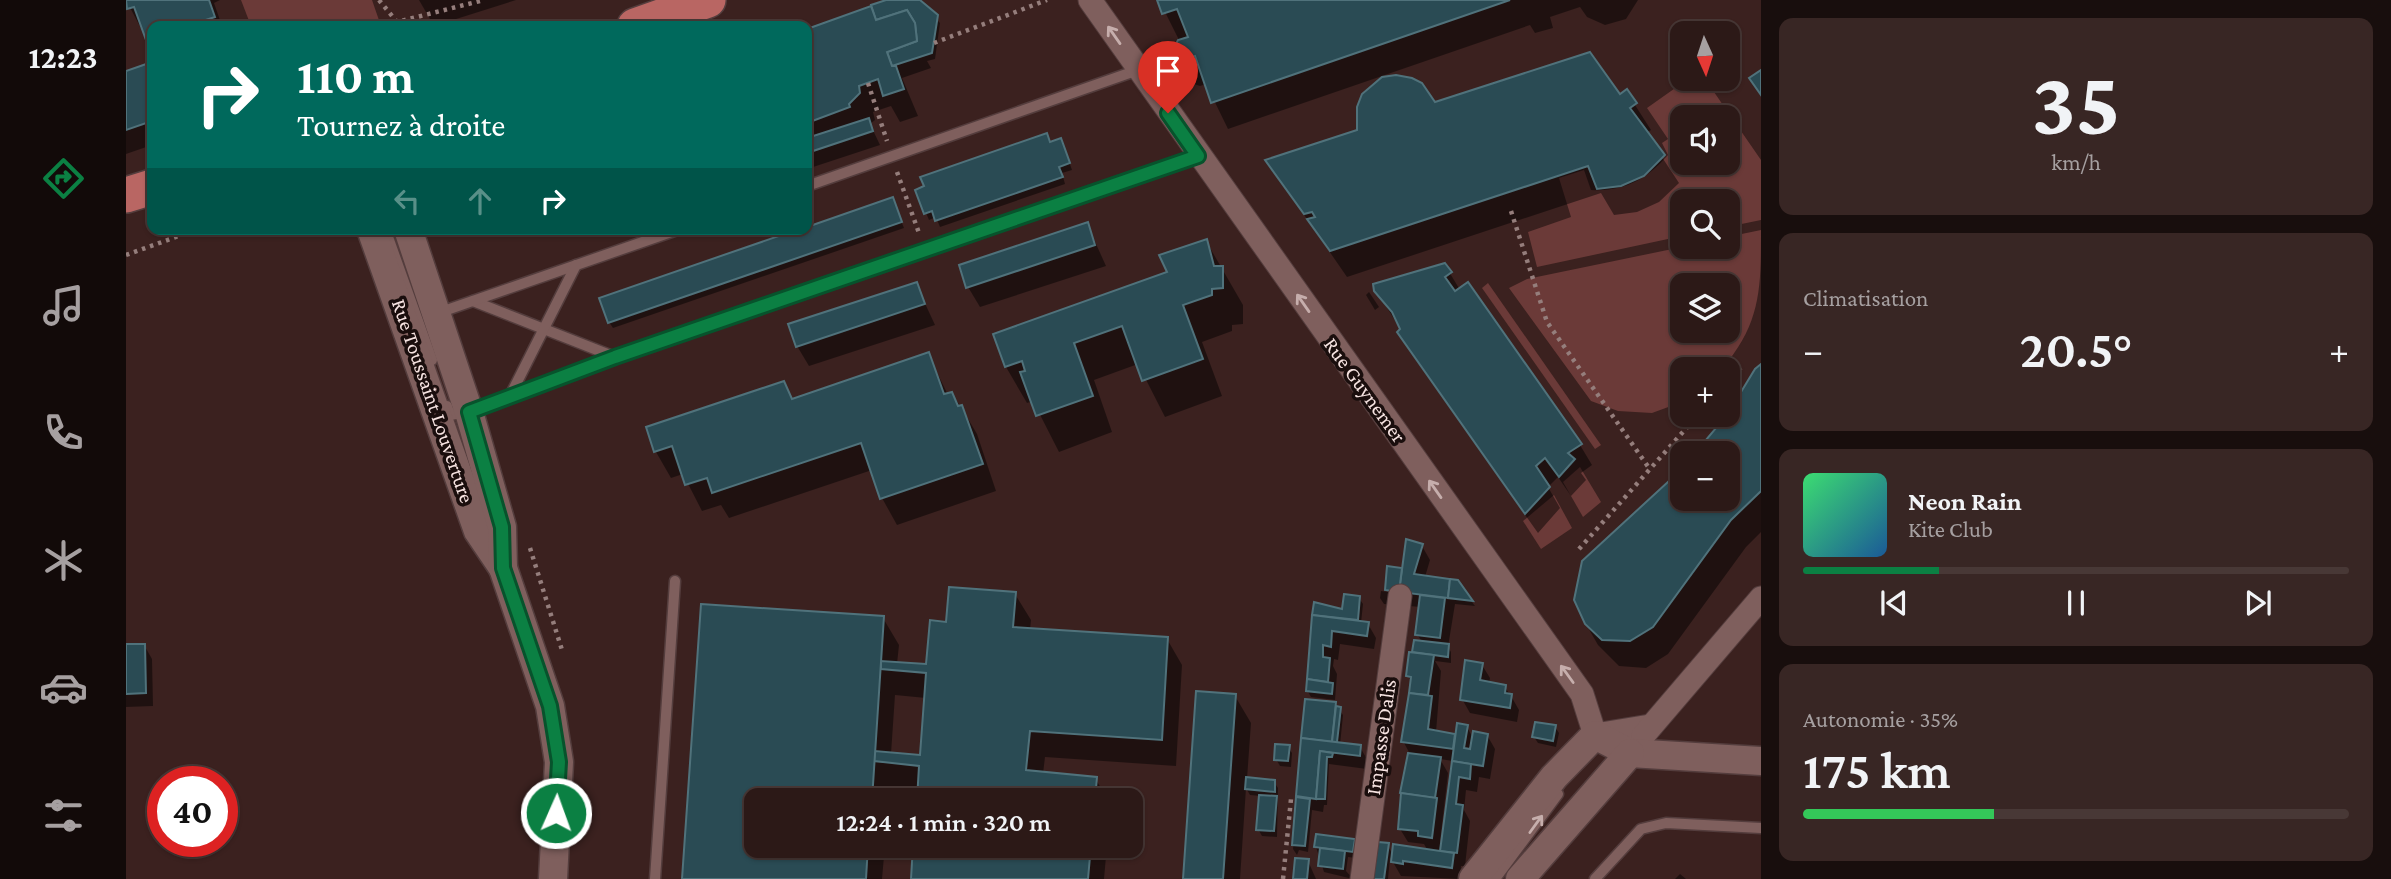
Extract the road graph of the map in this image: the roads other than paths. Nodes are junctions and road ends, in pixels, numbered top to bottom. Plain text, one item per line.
1 (708, 0) edge
2 (1090, 0) edge
3 (649, 21) edge
4 (1138, 70) junction
5 (1198, 156) junction
6 (812, 184) edge
7 (147, 189) edge
8 (126, 195) edge
9 (373, 235) edge
10 (388, 235) edge
11 (409, 235) edge
12 (663, 235) edge
13 (576, 265) junction
14 (473, 301) junction
15 (427, 317) junction
16 (542, 329) junction
17 (414, 348) junction
18 (615, 357) junction
19 (434, 368) dead end
20 (442, 391) dead end
21 (511, 394) junction
22 (469, 412) junction
23 (503, 568) junction
24 (675, 581) dead end
25 (1400, 596) dead end
26 (1761, 597) edge
27 (1650, 726) junction
28 (1614, 752) junction
29 (1761, 761) edge
30 (1761, 828) edge
31 (554, 872) edge
32 (655, 879) edge
33 (1362, 879) edge
34 (1473, 879) edge
35 (1495, 879) edge
36 (1520, 879) edge
37 (1595, 879) edge

1 - 3 main road
4 -> 2 street, Rue Guynemer
4 - 5 street, Rue Guynemer
4 - 6 lane
5 - 18 lane
28 -> 5 street, Rue Guynemer
7 - 8 main road
9 - 17 street, Rue Toussaint Louverture
10 - 15 lane
11 - 15 street, Rue Toussaint Louverture
12 - 13 lane
13 - 14 lane
13 - 16 lane
14 - 15 lane
14 - 16 lane
15 - 17 lane
15 - 19 lane
15 - 22 street, Rue Toussaint Louverture
16 - 18 lane
16 - 21 lane
17 - 23 street, Rue Toussaint Louverture
18 - 21 lane
20 - 22 lane
21 - 22 lane
22 - 23 street, Rue Toussaint Louverture
23 - 31 street, Rue Toussaint Louverture
24 - 32 lane
25 - 33 street, Impasse Dalis
26 - 27 street
27 - 28 street
27 - 28 street
28 - 29 street
28 - 34 street
35 -> 28 lane
28 - 36 street
30 - 37 lane

